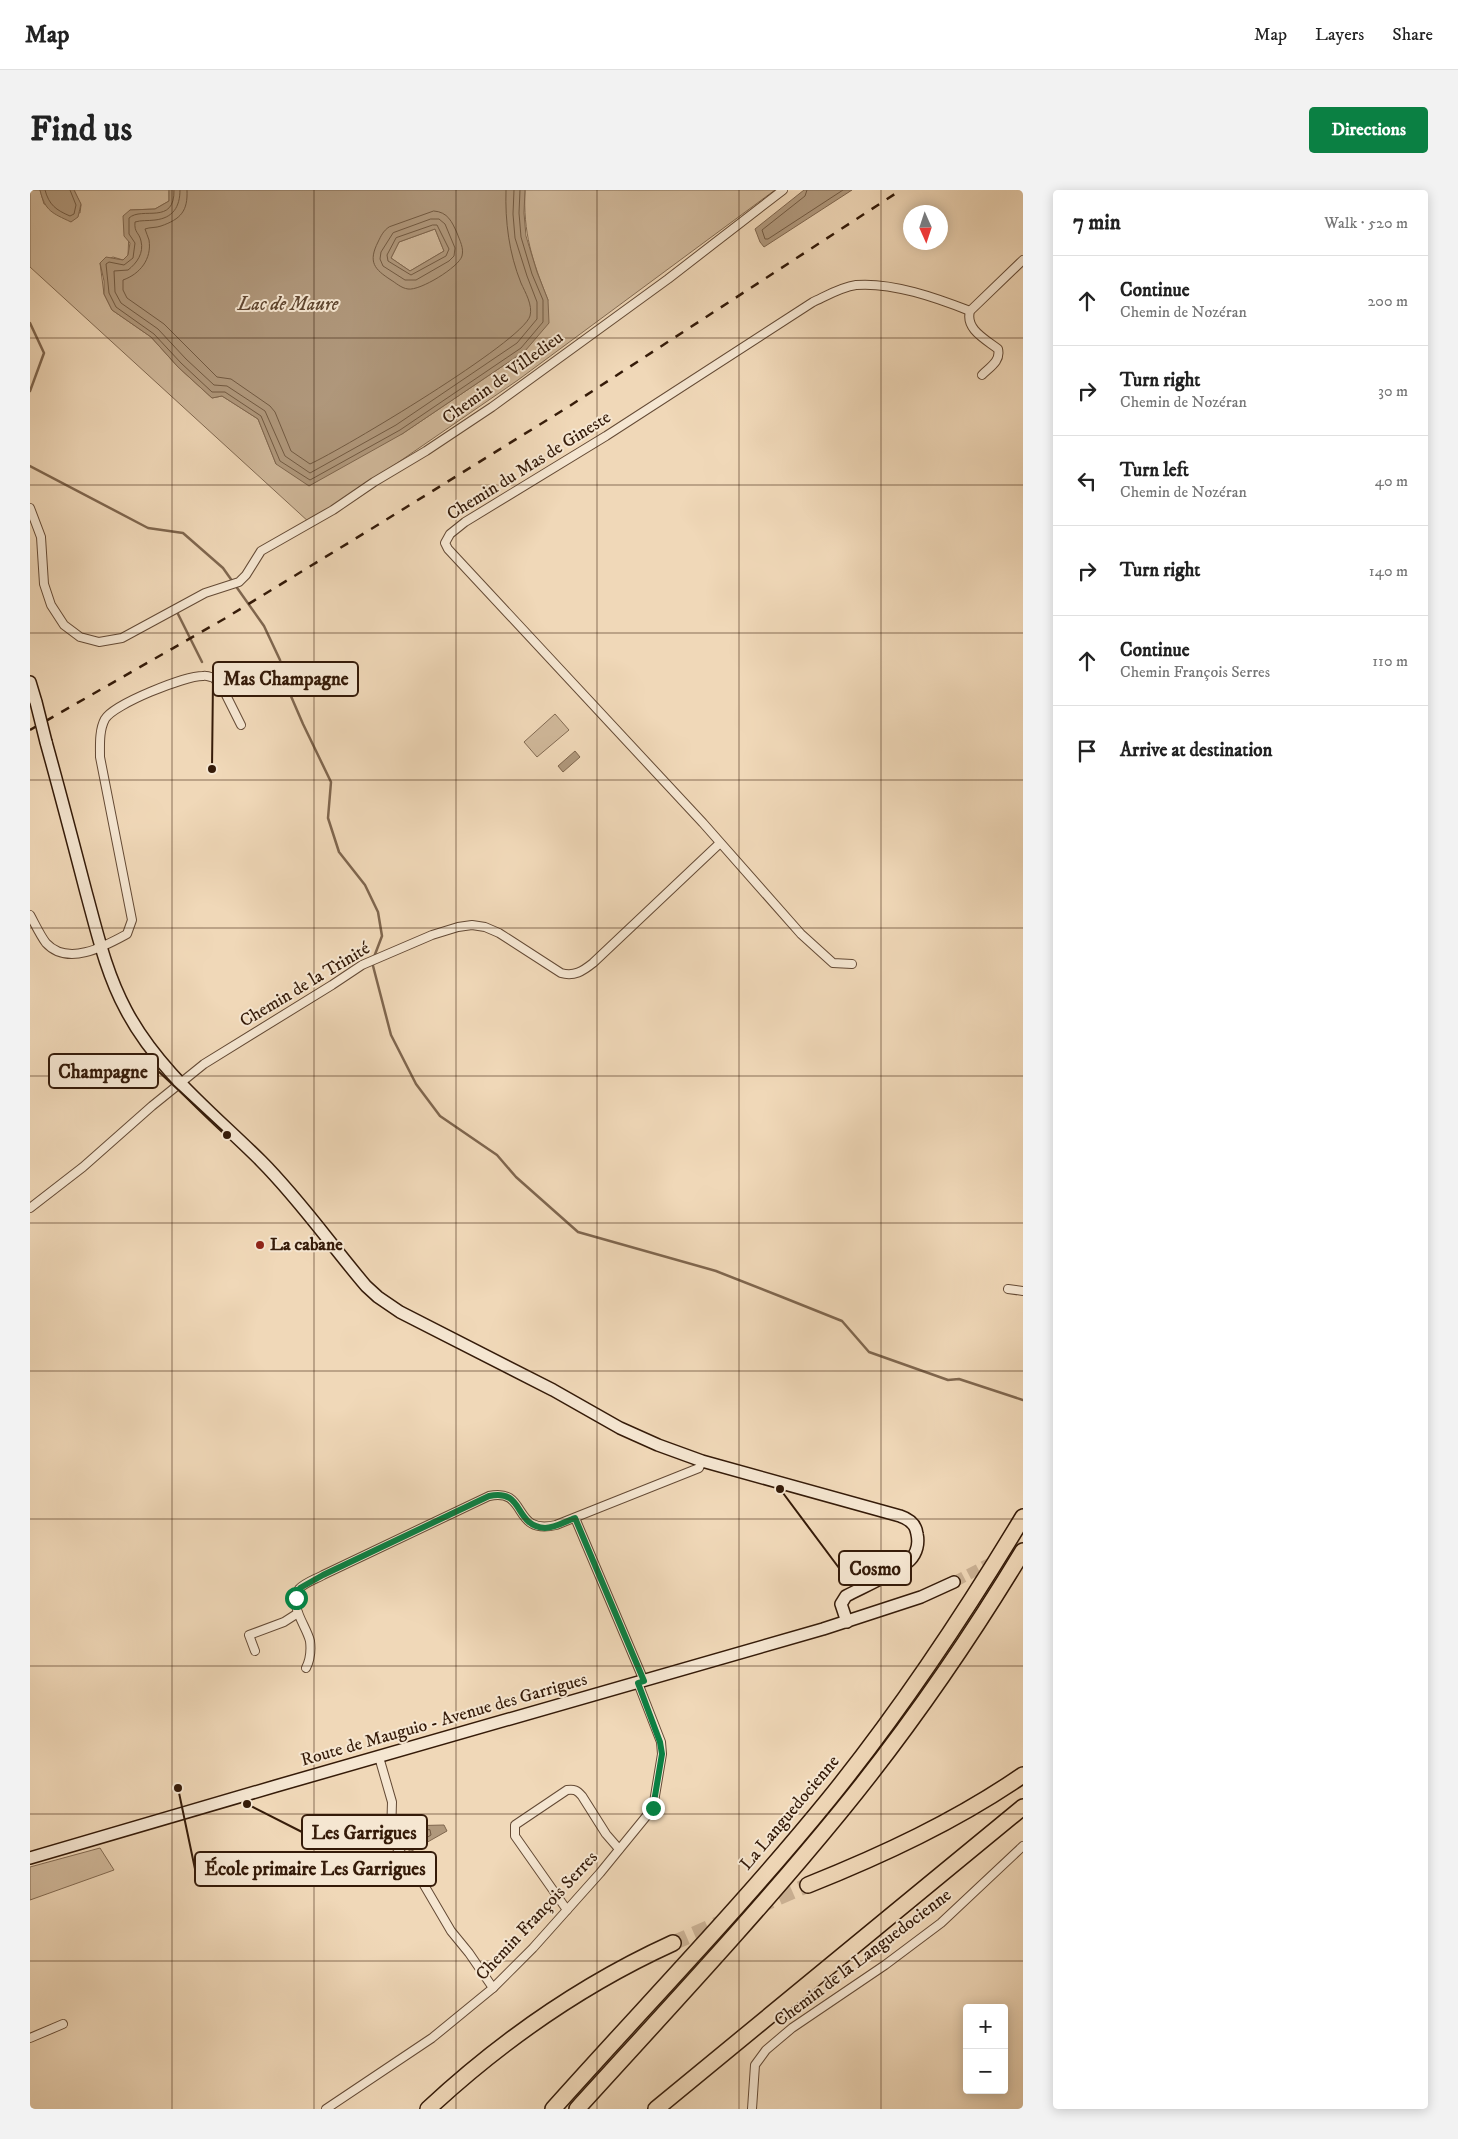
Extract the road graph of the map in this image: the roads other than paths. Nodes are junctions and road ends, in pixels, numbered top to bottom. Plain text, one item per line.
1 (782, 190) edge
2 (1023, 260) edge
3 (970, 311) junction
4 (982, 375) dead end
5 (30, 508) edge
6 (30, 682) edge
7 (241, 725) dead end
8 (719, 844) junction
9 (30, 915) edge
10 (101, 948) junction
11 (852, 964) dead end
12 (180, 1082) junction
13 (30, 1208) edge
14 (1008, 1289) dead end
15 (1023, 1291) edge
16 (702, 1460) junction
17 (1023, 1517) edge
18 (575, 1518) junction
19 (1023, 1551) edge
20 (954, 1582) tunnel mouth
21 (298, 1613) junction
22 (847, 1622) junction
23 (255, 1651) dead end
24 (306, 1668) dead end
25 (641, 1682) junction
26 (379, 1757) junction
27 (1023, 1776) edge
28 (1023, 1807) edge
29 (1023, 1846) edge
30 (619, 1849) junction
31 (30, 1858) edge
32 (808, 1885) tunnel mouth
33 (567, 1910) junction
34 (673, 1943) tunnel mouth
35 (493, 1988) junction
36 (63, 2024) dead end
37 (30, 2038) edge
38 (326, 2109) edge
39 (428, 2109) edge
40 (553, 2109) edge
41 (577, 2109) edge
42 (656, 2109) edge
43 (752, 2109) edge

1 - 5 street, Chemin de Villedieu
2 - 3 street
3 - 4 street
3 - 8 street, Chemin du Mas de Gineste
6 - 10 street, bridge
7 - 10 street
8 - 11 street
8 - 12 street, Chemin de la Trinité
9 - 10 street
10 - 12 street
12 - 13 street, Chemin de la Trinité
12 - 16 street
14 - 15 street
16 - 18 street
16 - 22 street
17 - 40 highway, La Languedocienne
18 - 21 street
18 - 25 street, Chemin François Serres
19 - 41 highway, La Languedocienne
20 - 22 street, Route de Mauguio - Avenue des Garrigues
21 - 23 street
21 - 24 street
22 - 25 street, Route de Mauguio - Avenue des Garrigues
25 - 26 street, Route de Mauguio - Avenue des Garrigues
25 - 30 street, Chemin François Serres
26 - 31 street, Route de Mauguio - Avenue des Garrigues
26 - 35 street
27 - 32 highway
28 - 42 highway
29 - 43 street, Chemin de la Languedocienne
30 - 33 street, Chemin François Serres
30 - 33 street
33 - 35 street, Chemin François Serres
34 - 39 highway
35 - 38 street, Chemin François Serres
36 - 37 street

